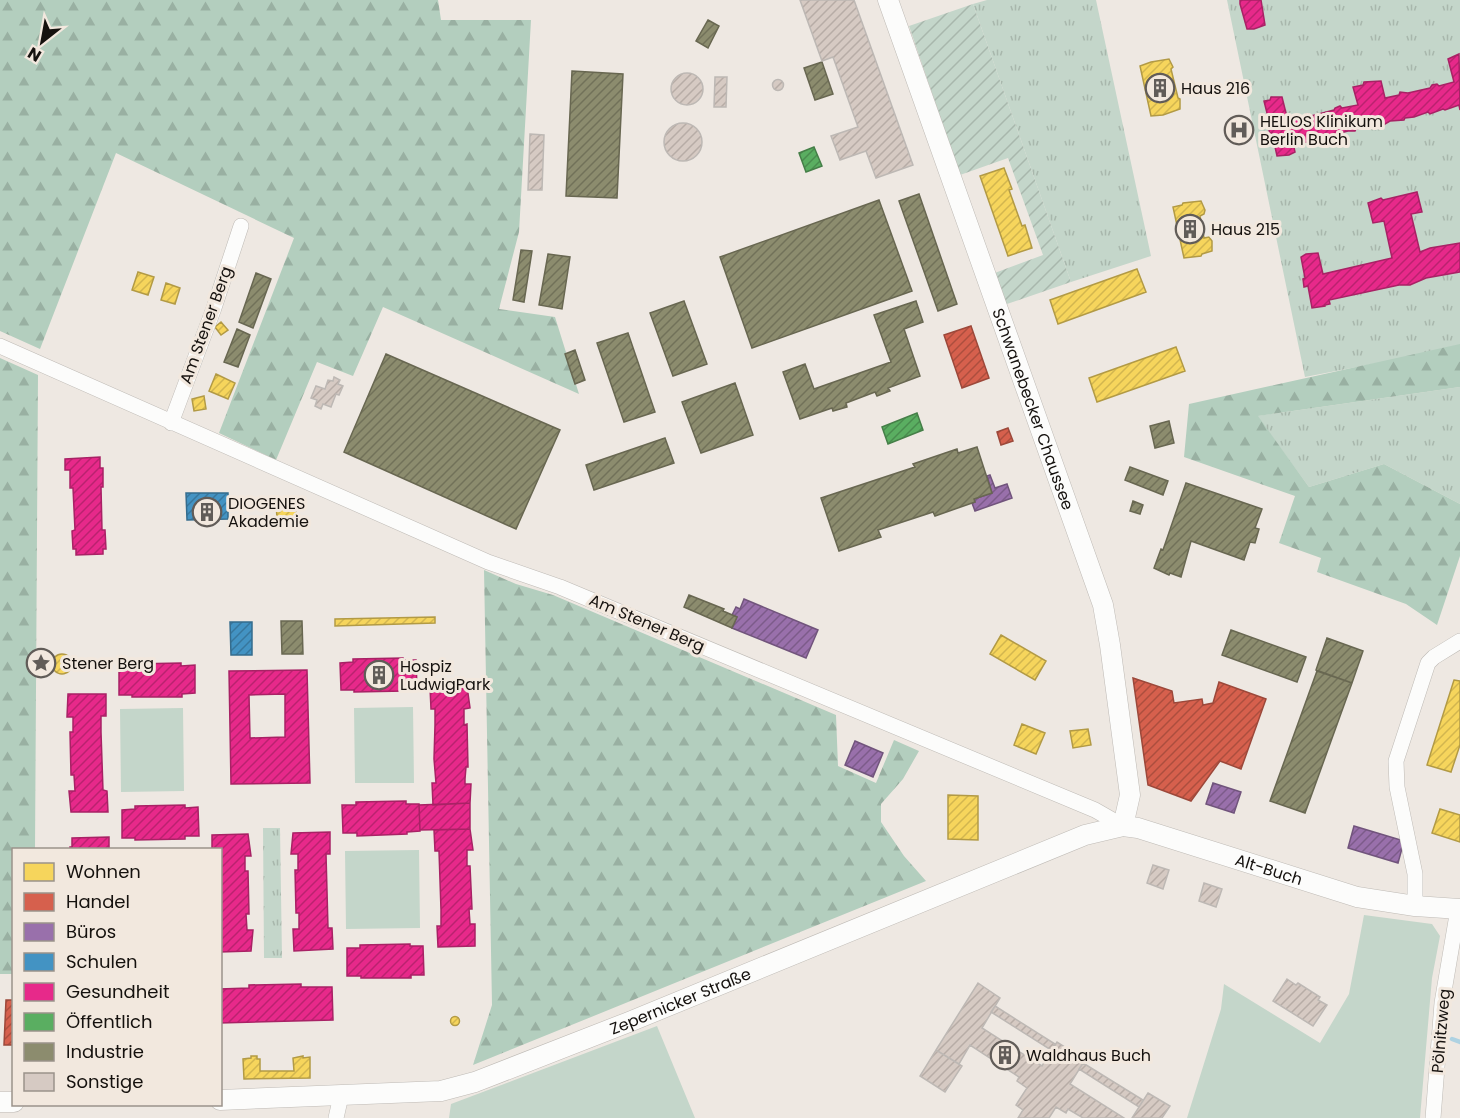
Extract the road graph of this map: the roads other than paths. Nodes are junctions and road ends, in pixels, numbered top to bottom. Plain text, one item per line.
1 (888, 0) edge
2 (241, 226) dead end
3 (0, 346) edge
4 (171, 423) junction
5 (1460, 641) edge
6 (1123, 826) junction
7 (1415, 906) junction
8 (1459, 909) edge
9 (341, 1096) junction
10 (222, 1100) edge
11 (336, 1118) edge
12 (1433, 1118) edge

1 - 6 main road, Schwanebecker Chaussee
2 - 4 street, Am Stener Berg
3 - 4 street, Am Stener Berg
4 - 6 street, Am Stener Berg
5 - 7 street
6 - 7 main road, Alt-Buch
6 - 9 main road, Zepernicker Straße
7 - 8 main road, Alt-Buch
8 - 12 street, Pölnitzweg
9 - 10 main road, Zepernicker Straße
9 - 11 street

